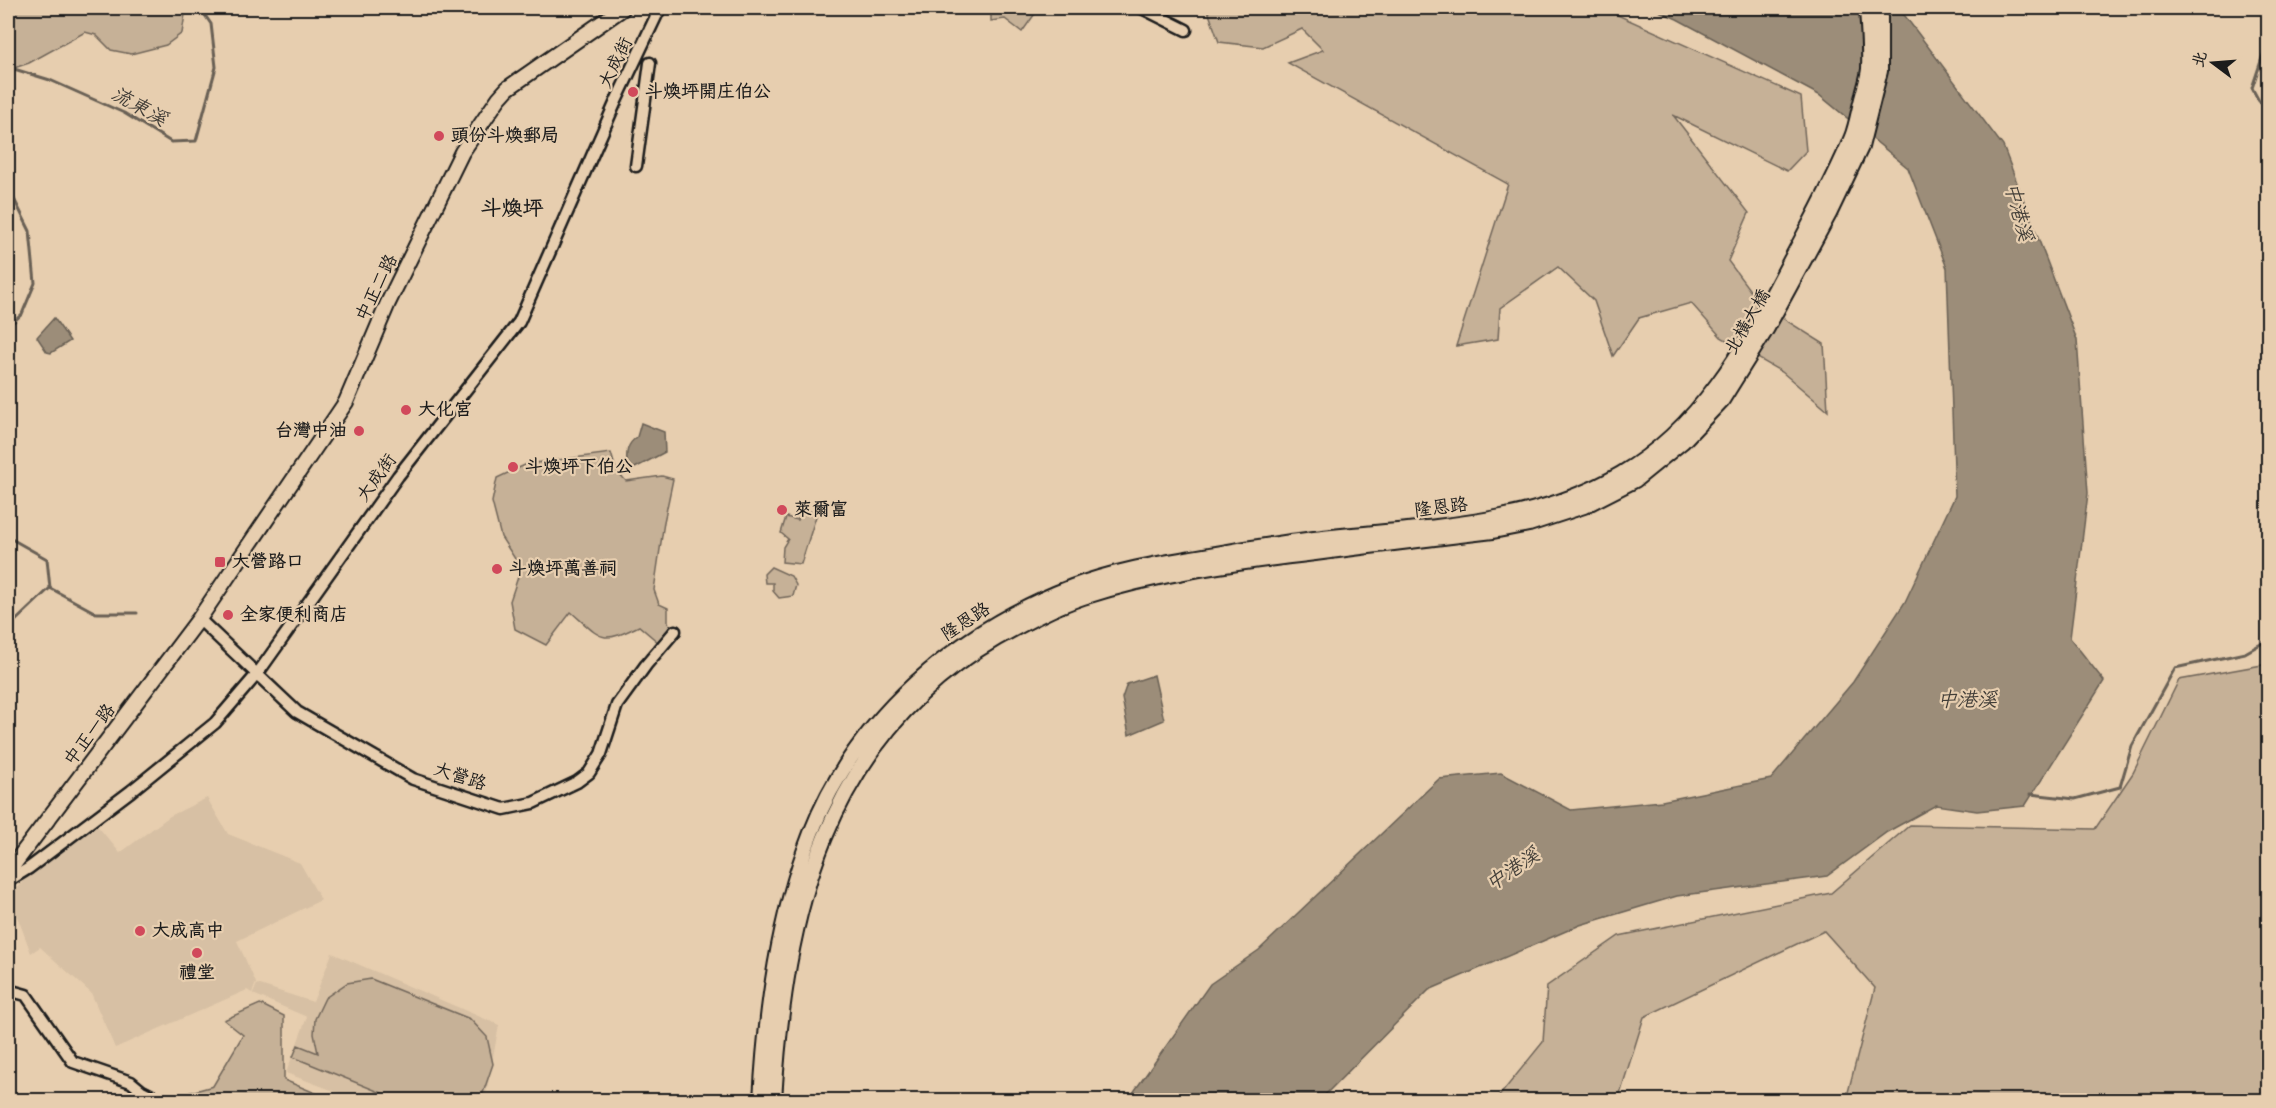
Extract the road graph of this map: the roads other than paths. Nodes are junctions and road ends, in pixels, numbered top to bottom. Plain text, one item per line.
1 (623, 8) edge
2 (660, 8) edge
3 (1142, 8) edge
4 (1867, 8) edge
5 (1880, 8) edge
6 (1186, 30) dead end
7 (650, 63) dead end
8 (636, 166) dead end
9 (1492, 526) junction
10 (1144, 573) junction
11 (200, 619) junction
12 (675, 630) dead end
13 (258, 673) junction
14 (8, 872) edge
15 (8, 881) edge
16 (8, 990) edge
17 (160, 1101) edge
18 (761, 1101) edge
19 (774, 1101) edge

1 - 11 main road, 中正二路
2 - 13 street, 大成街
3 - 6 street
4 - 9 main road, 北橫大橋
5 - 9 main road, 北橫大橋
7 - 8 street
9 - 10 main road, 隆恩路
10 - 18 main road, 隆恩路
10 - 19 main road, 隆恩路
11 - 13 street, 大營路
11 - 14 main road, 中正一路
12 - 13 street, 大營路
13 - 15 street, 大成街
16 - 17 street

